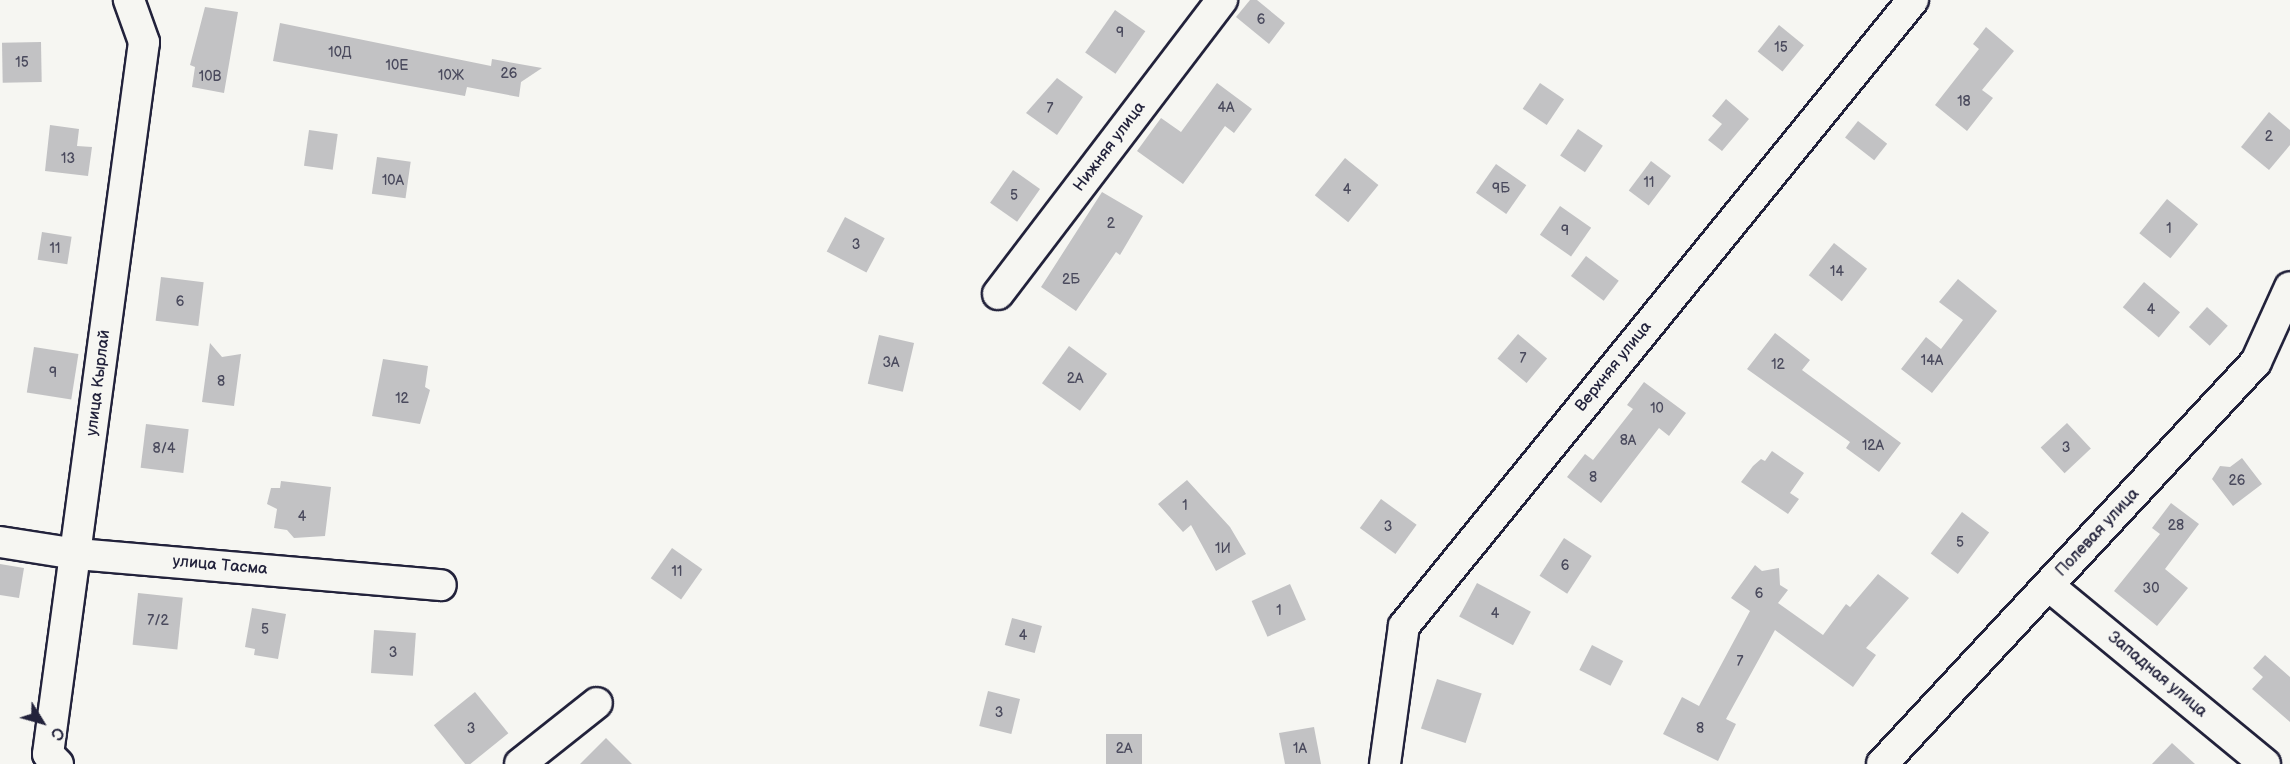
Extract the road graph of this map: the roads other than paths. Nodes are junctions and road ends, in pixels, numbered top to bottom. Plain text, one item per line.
1 (129, 0) edge
2 (1222, 0) edge
3 (1912, 0) edge
4 (2290, 287) edge
5 (998, 294) dead end
6 (2290, 336) edge
7 (2256, 362) junction
8 (0, 542) edge
9 (77, 554) junction
10 (441, 585) dead end
11 (2049, 586) junction
12 (597, 703) dead end
13 (58, 764) edge
14 (520, 764) edge
15 (1385, 764) edge
16 (1882, 764) edge
17 (2265, 764) edge

1 - 9 street, улица Кырлай
2 - 5 street, Нижняя улица
3 - 15 street, Верхняя улица
4 - 7 street, Полевая улица
6 - 7 street
7 - 11 street, Полевая улица
8 - 9 street, улица Тасма
9 - 10 street, улица Тасма
9 - 13 street, улица Кырлай
11 - 16 street, Полевая улица
11 - 17 street, Западная улица
12 - 14 street

